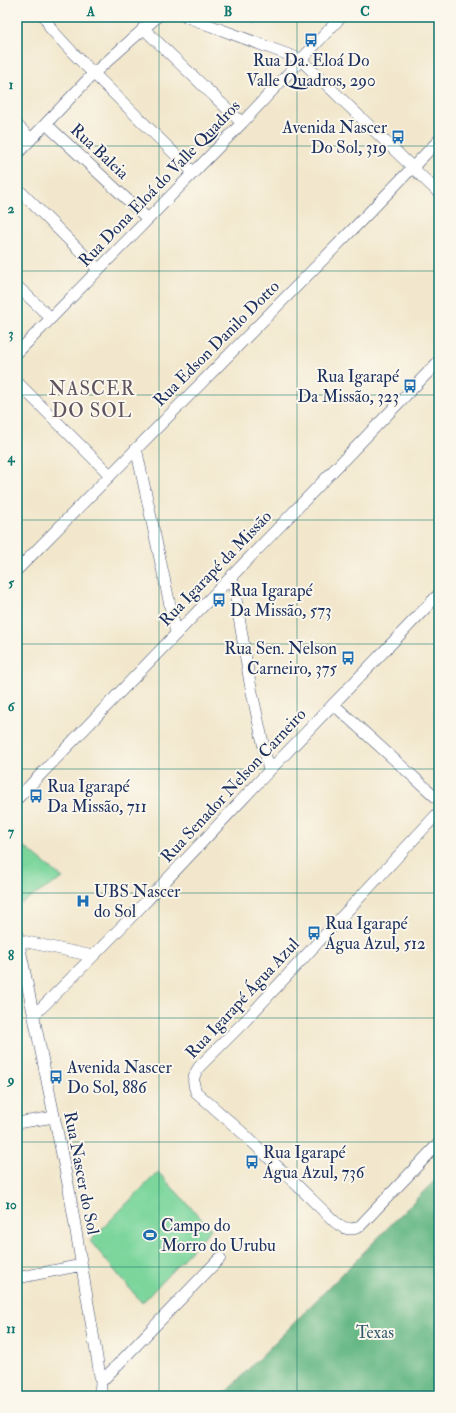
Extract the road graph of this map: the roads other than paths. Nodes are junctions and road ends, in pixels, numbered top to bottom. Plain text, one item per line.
1 (46, 17) edge
2 (157, 17) edge
3 (187, 17) edge
4 (341, 17) edge
5 (143, 28) junction
6 (300, 59) junction
7 (93, 74) junction
8 (242, 123) junction
9 (46, 124) junction
10 (17, 125) edge
11 (31, 139) junction
12 (439, 140) edge
13 (17, 154) edge
14 (412, 168) junction
15 (194, 173) junction
16 (17, 188) edge
17 (439, 193) edge
18 (148, 219) junction
19 (98, 270) junction
20 (17, 286) edge
21 (51, 318) junction
22 (17, 353) edge
23 (439, 361) edge
24 (17, 382) edge
25 (136, 448) junction
26 (110, 475) junction
27 (17, 570) edge
28 (232, 575) junction
29 (439, 594) edge
30 (176, 633) junction
31 (333, 704) junction
32 (269, 771) junction
33 (17, 799) edge
34 (439, 800) edge
35 (439, 812) edge
36 (18, 936) edge
37 (93, 956) junction
38 (34, 1015) junction
39 (54, 1117) junction
40 (17, 1123) edge
41 (439, 1143) edge
42 (220, 1258) dead end
43 (82, 1265) junction
44 (17, 1278) edge
45 (101, 1382) junction
46 (100, 1396) edge

1 - 7 street
2 - 5 street
3 - 6 street
4 - 6 street, Rua Dona Eloá do Valle Quadros
5 - 7 street
5 - 8 street
6 - 8 street, Rua Dona Eloá do Valle Quadros
6 - 14 street
7 - 9 street
7 - 15 street
8 - 15 street, Rua Dona Eloá do Valle Quadros
9 - 11 street
9 - 18 street, Rua Baleia
10 - 11 street
11 - 13 street
12 - 14 street, Rua Edson Danilo Dotto
14 - 17 street
14 - 25 street, Rua Edson Danilo Dotto
15 - 18 street, Rua Dona Eloá do Valle Quadros
16 - 19 street
18 - 19 street, Rua Dona Eloá do Valle Quadros
19 - 21 street, Rua Dona Eloá do Valle Quadros
20 - 21 street
21 - 22 street, Rua Dona Eloá do Valle Quadros
23 - 28 street, Rua Igarapé da Missão
24 - 26 street
25 - 26 street, Rua Edson Danilo Dotto
25 - 30 street
26 - 27 street, Rua Edson Danilo Dotto
28 - 30 street, Rua Igarapé da Missão
28 - 32 street
29 - 31 street, Rua Senador Nelson Carneiro
30 - 33 street, Rua Igarapé da Missão
31 - 32 street, Rua Senador Nelson Carneiro
31 - 34 street
32 - 37 street, Rua Senador Nelson Carneiro
35 - 41 street, Rua Igarapé Água Azul
36 - 37 street
36 - 38 street, Rua Nascer do Sol
37 - 38 street, Rua Senador Nelson Carneiro
38 - 39 street, Rua Nascer do Sol
39 - 40 street
39 - 43 street, Rua Nascer do Sol
42 - 45 street
43 - 44 street
43 - 45 street, Rua Nascer do Sol
45 - 46 street, Rua Nascer do Sol

